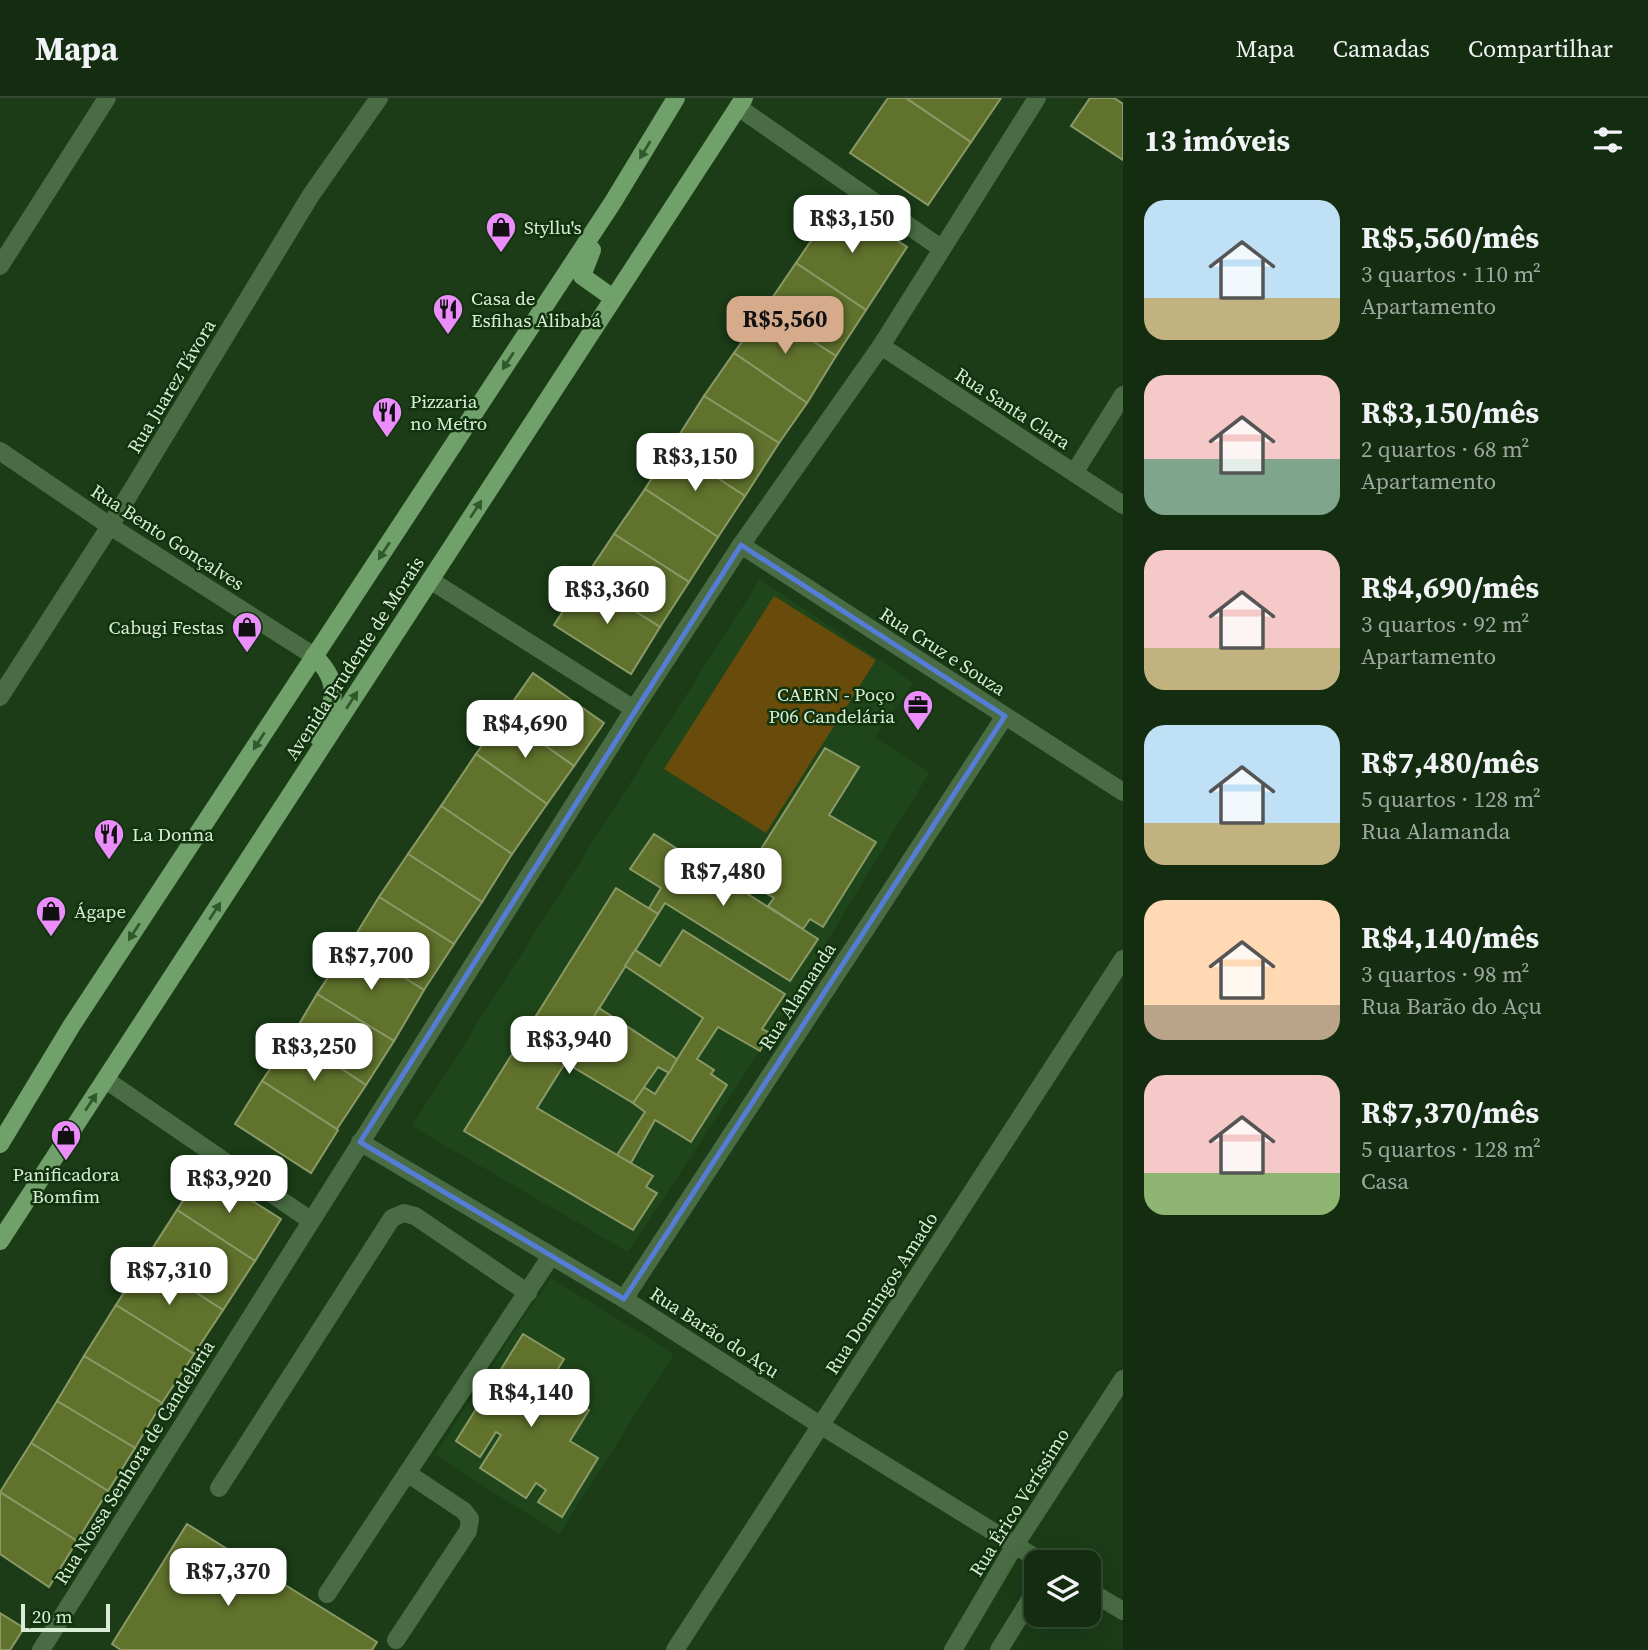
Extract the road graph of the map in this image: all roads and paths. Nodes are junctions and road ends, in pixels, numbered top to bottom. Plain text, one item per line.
1 (107, 98) edge
2 (379, 98) edge
3 (676, 98) edge
4 (1037, 98) edge
5 (741, 103) edge
6 (613, 202) junction
7 (942, 248) junction
8 (0, 266) edge
9 (614, 298) junction
10 (881, 346) junction
11 (1123, 395) edge
12 (0, 451) edge
13 (1074, 473) junction
14 (1123, 505) edge
15 (110, 526) junction
16 (741, 545) junction
17 (430, 580) junction
18 (314, 656) junction
19 (0, 697) edge
20 (634, 709) junction
21 (1005, 716) junction
22 (1123, 792) edge
23 (268, 829) junction
24 (1123, 959) edge
25 (106, 1080) junction
26 (360, 1142) junction
27 (0, 1144) edge
28 (310, 1220) junction
29 (0, 1241) edge
30 (551, 1256) junction
31 (528, 1293) junction
32 (624, 1299) junction
33 (1123, 1378) edge
34 (820, 1425) junction
35 (407, 1473) junction
36 (219, 1488) dead end
37 (1015, 1545) junction
38 (1024, 1551) edge
39 (327, 1594) dead end
40 (1101, 1598) edge
41 (1024, 1609) edge
42 (1123, 1611) edge
43 (396, 1640) dead end
44 (41, 1650) edge
45 (675, 1650) edge
46 (953, 1650) edge
47 (999, 1650) edge

1 - 8 street
2 - 15 street, Rua Juarez Távora
3 -> 6 main road, Avenida Prudente de Morais
4 - 7 street, Rua Nossa Senhora de Candelaria
5 - 7 street
5 - 9 main road, Avenida Prudente de Morais
6 - 9 main road
6 -> 18 main road, Avenida Prudente de Morais
7 - 10 street, Rua Nossa Senhora de Candelaria
17 -> 9 main road, Avenida Prudente de Morais
10 - 13 street, Rua Santa Clara
10 - 16 street, Rua Nossa Senhora de Candelaria
11 - 13 street
12 - 15 street, Rua Bento Gonçalves
13 - 14 street, Rua Santa Clara
15 - 18 street, Rua Bento Gonçalves
15 - 19 street, Rua Juarez Távora
16 - 20 street, Rua Nossa Senhora de Candelaria
16 - 21 street, Rua Cruz e Souza
17 - 20 street
23 -> 17 main road, Avenida Prudente de Morais
18 - 23 main road
18 -> 27 main road, Avenida Prudente de Morais
20 - 26 street, Rua Nossa Senhora de Candelaria
21 - 22 street, Rua Cruz e Souza
21 - 32 street, Rua Alamanda
25 -> 23 main road, Avenida Prudente de Morais
24 - 34 street, Rua Domingos Amado
25 - 28 street
29 -> 25 main road, Avenida Prudente de Morais
26 - 28 street, Rua Nossa Senhora de Candelaria
26 - 30 street, Rua Barão do Açu
28 - 44 street, Rua Nossa Senhora de Candelaria
30 - 31 street
30 - 32 street, Rua Barão do Açu
31 - 35 street
31 - 36 street
32 - 34 street, Rua Barão do Açu
33 - 37 street, Rua Érico Veríssimo
34 - 37 street, Rua Barão do Açu
34 - 45 street, Rua Domingos Amado
35 - 39 street
35 - 43 street
37 - 38 street, Rua Barão do Açu
37 - 46 street, Rua Érico Veríssimo
40 - 42 street
41 - 47 street

